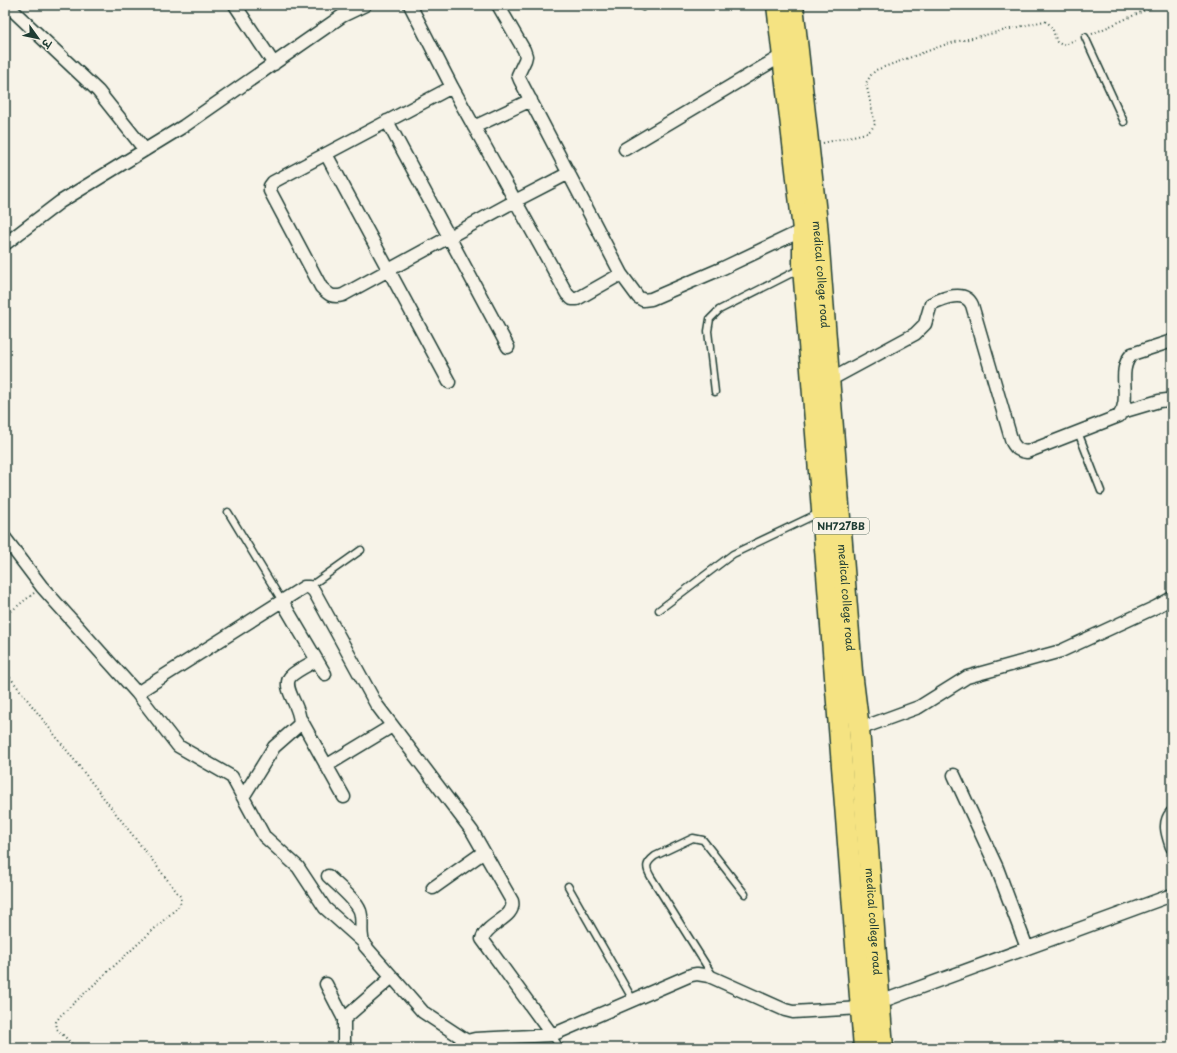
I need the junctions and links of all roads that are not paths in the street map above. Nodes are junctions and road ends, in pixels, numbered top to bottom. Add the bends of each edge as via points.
1 (7, 5) edge
2 (235, 5) edge
3 (365, 5) edge
4 (410, 5) edge
5 (498, 5) edge
6 (777, 5) edge
7 (793, 5) edge
8 (1085, 36) road end
9 (783, 55) junction
10 (274, 64) junction
11 (452, 87) junction
12 (531, 100) junction
13 (387, 121) junction
14 (1124, 122) dead end
15 (474, 127) junction
16 (625, 149) dead end
17 (145, 150) junction
18 (326, 154) junction
19 (569, 173) junction
20 (806, 196) junction
21 (515, 201) junction
22 (802, 230) junction
23 (450, 236) junction
24 (5, 244) edge
25 (803, 267) junction
26 (389, 270) junction
27 (621, 274) junction
28 (1172, 341) edge
29 (508, 346) dead end
30 (830, 380) junction
31 (449, 382) dead end
32 (715, 392) dead end
33 (1172, 403) edge
34 (1122, 412) junction
35 (1078, 432) junction
36 (1101, 491) dead end
37 (822, 511) junction
38 (228, 512) dead end
39 (5, 538) edge
40 (361, 550) dead end
41 (309, 587) junction
42 (1172, 598) edge
43 (282, 601) junction
44 (659, 610) dead end
45 (317, 660) junction
46 (325, 674) dead end
47 (137, 692) junction
48 (301, 720) junction
49 (392, 726) junction
50 (859, 729) junction
51 (326, 766) junction
52 (954, 775) dead end
53 (243, 797) junction
54 (344, 797) dead end
55 (1172, 813) edge
56 (1172, 847) edge
57 (484, 852) junction
58 (328, 876) dead end
59 (568, 886) dead end
60 (432, 888) dead end
61 (744, 894) dead end
62 (1172, 896) edge
63 (362, 941) junction
64 (1027, 948) junction
65 (392, 977) junction
66 (715, 979) junction
67 (326, 984) dead end
68 (633, 1000) junction
69 (870, 1005) junction
70 (344, 1019) junction
71 (552, 1036) junction
72 (467, 1041) junction
73 (344, 1048) edge
74 (456, 1048) edge
75 (560, 1048) edge
76 (864, 1048) edge
77 (883, 1048) edge

1 - 17 street via 98,91
2 - 10 street
3 - 10 street via 342,16
4 - 11 street
5 - 12 street via 524,50 526,56 518,75
6 - 9 highway, NH727BB
7 - 20 highway, medical college road / NH727BB via 808,147
8 - 14 lane
9 - 16 street
9 - 20 highway, NH727BB
10 - 17 street via 188,124
11 - 13 street
11 - 15 street
12 - 15 street
12 - 19 street
13 - 18 street
13 - 23 street
15 - 21 street
17 - 24 street via 60,202
18 - 26 street
18 - 26 street via 270,186 270,191 321,287 336,297
19 - 21 street
19 - 27 street
20 - 22 highway, NH727BB
20 - 30 highway, medical college road / NH727BB
21 - 23 street
21 - 27 street via 572,299 577,299
22 - 25 highway, NH727BB
22 - 27 street via 651,299 643,300 638,297
23 - 26 street
23 - 29 street
25 - 32 lane via 719,310 710,319 708,331
25 - 37 highway, NH727BB
26 - 31 street
28 - 34 street via 1132,354 1128,359 1124,370
30 - 35 street via 915,334 926,324 931,304 959,295 970,300 972,305 1012,442 1016,448 1027,452
30 - 50 highway, medical college road / NH727BB via 852,672
33 - 34 street via 1167,400 1159,401
34 - 35 street via 1113,419
35 - 36 lane
37 - 44 lane via 733,554
37 - 69 highway, NH727BB
38 - 43 lane
39 - 47 street via 42,587
40 - 41 lane
41 - 43 street via 304,587
41 - 49 street via 314,591 372,699
42 - 50 street via 1061,651 967,677 919,707
43 - 45 street
43 - 47 street
45 - 46 street
45 - 48 street via 293,674 288,681
47 - 53 street via 178,746 232,777
48 - 51 street
48 - 53 street via 299,725 274,747
49 - 51 street
49 - 57 street via 472,831
50 - 69 highway, medical college road / NH727BB
51 - 54 street
52 - 64 street via 997,868
53 - 63 street via 264,836 298,867 325,908
55 - 56 street via 1166,823
57 - 60 street
57 - 71 street via 513,906 511,912 487,930 482,939
58 - 63 street via 360,910
59 - 68 lane
61 - 66 lane via 703,840 693,838 655,856 647,865 651,877
62 - 64 street
63 - 65 street
64 - 69 street
65 - 70 street
65 - 72 street via 423,1012
66 - 68 street via 703,974 690,976
66 - 69 street via 793,1012
67 - 70 street
68 - 71 street
69 - 76 highway, NH727BB
69 - 77 highway, medical college road / NH727BB
70 - 73 street
71 - 72 street
71 - 75 lane
72 - 74 street

